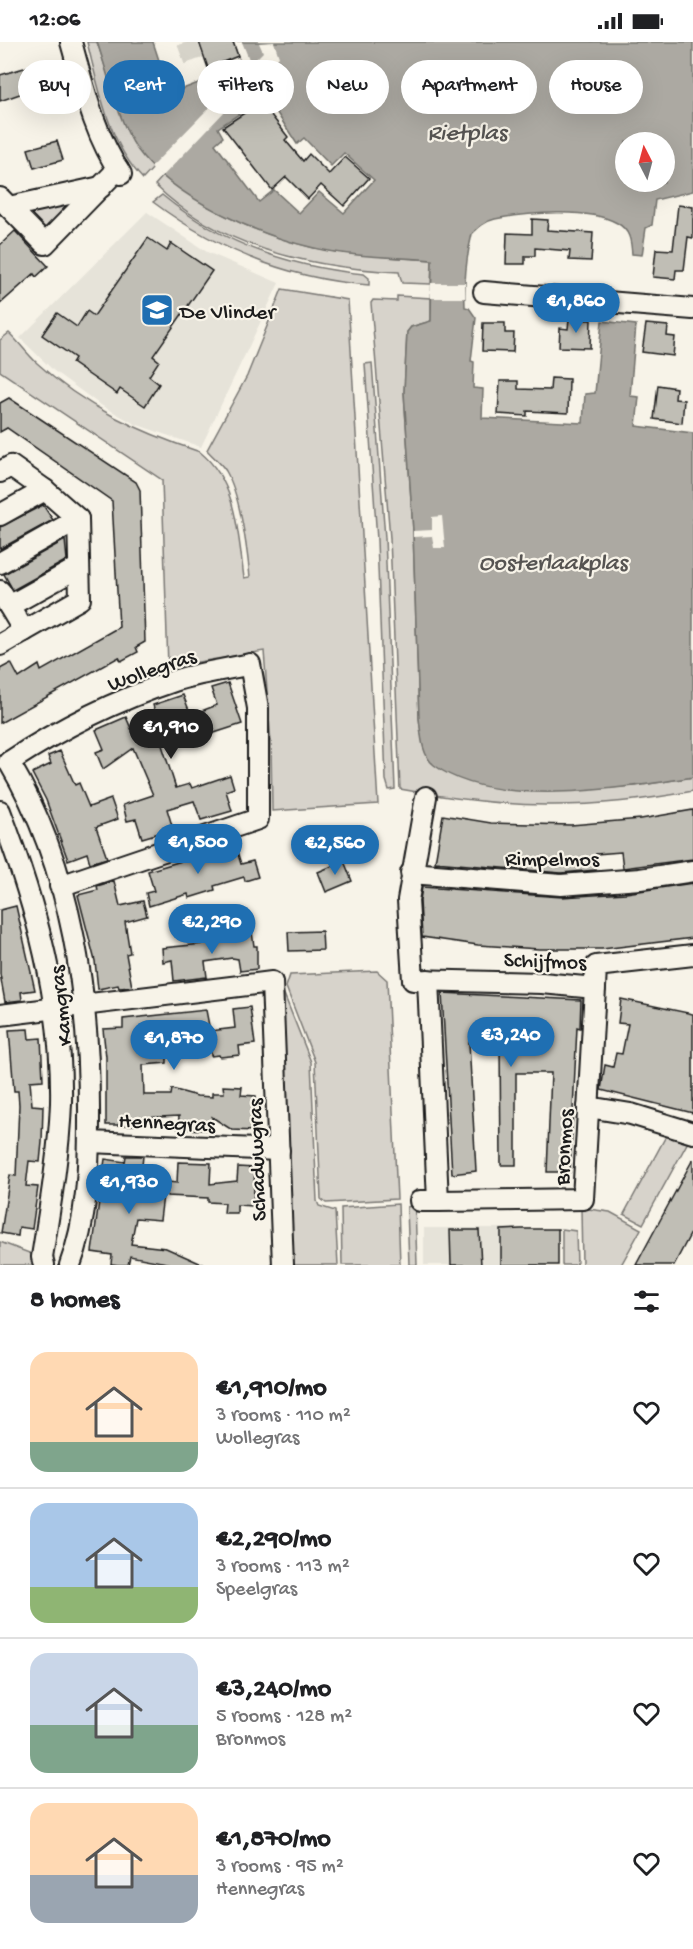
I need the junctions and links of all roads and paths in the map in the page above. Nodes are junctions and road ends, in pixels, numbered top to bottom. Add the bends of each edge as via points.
1 (71, 42) edge
2 (101, 187) junction
3 (4, 203) edge
4 (484, 292) dead end
5 (693, 309) edge
6 (0, 472) edge
7 (45, 490) junction
8 (0, 515) edge
9 (78, 519) junction
10 (0, 562) edge
11 (79, 567) junction
12 (5, 598) edge
13 (24, 631) junction
14 (0, 645) edge
15 (5, 762) edge
16 (426, 797) dead end
17 (0, 811) edge
18 (693, 871) edge
19 (411, 873) junction
20 (60, 886) junction
21 (693, 955) edge
22 (420, 980) junction
23 (595, 988) junction
24 (85, 1006) junction
25 (56, 1009) junction
26 (0, 1015) edge
27 (588, 1107) junction
28 (693, 1133) edge
29 (89, 1142) junction
30 (279, 1150) junction
31 (73, 1264) edge
32 (44, 1265) edge
33 (282, 1265) edge

1 - 2 street via 92,116 106,152 119,171
2 - 3 street
2 - 3 street via 45,244
4 - 5 street
6 - 7 street via 11,466
7 - 8 street
7 - 9 street
9 - 10 street
9 - 11 street
11 - 12 street
11 - 13 street via 80,599
12 - 13 street
13 - 14 street
15 - 20 street, Kamgras via 38,820
15 - 20 street, Wollegras via 123,701 175,681 250,664 258,708 258,819
16 - 19 street
17 - 25 street, Kamgras via 37,920
18 - 19 street, Rimpelmos via 561,885
19 - 22 street via 408,900
20 - 24 street, Kamgras via 75,939
21 - 23 street, Schijfmos via 596,966
22 - 23 street, Schijfmos
22 - 27 street, Bronmos via 429,1201 583,1199
23 - 27 street, Bronmos
24 - 25 street
24 - 29 street, Kamgras
24 - 30 street, Schaduwgras via 272,982
25 - 26 street
25 - 32 street, Kamgras via 61,1103
27 - 28 street via 631,1114
29 - 30 street, Hennegras
29 - 31 street, Kamgras via 87,1185
30 - 33 street, Schaduwgras

